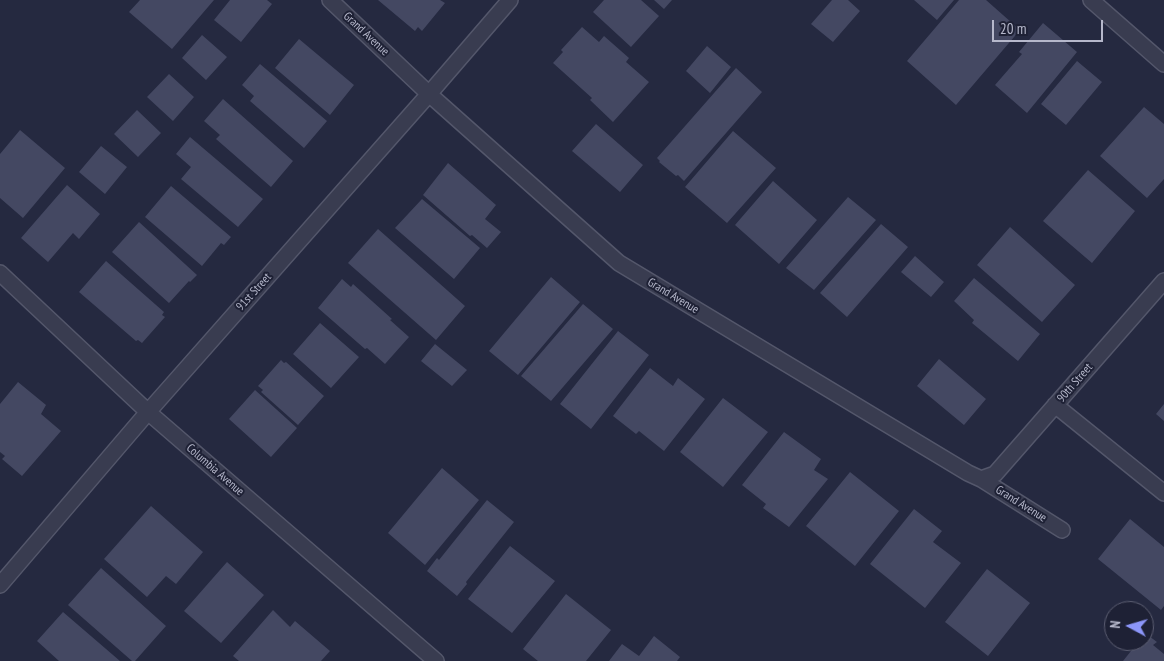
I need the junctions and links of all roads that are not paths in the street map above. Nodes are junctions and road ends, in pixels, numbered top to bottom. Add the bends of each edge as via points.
1 (330, 0) edge
2 (510, 0) edge
3 (1091, 0) edge
4 (1164, 64) edge
5 (429, 94) junction
6 (0, 273) edge
7 (1164, 281) edge
8 (1056, 405) junction
9 (148, 412) junction
10 (981, 479) junction
11 (1164, 493) edge
12 (1062, 530) dead end
13 (0, 585) edge
14 (436, 661) edge

1 - 5 street, Grand Avenue
2 - 5 street, 91st Street
3 - 4 street
5 - 9 street, 91st Street
5 - 10 street, Grand Avenue via 619,263
6 - 9 street, Columbia Avenue
7 - 8 street, 90th Street
8 - 10 street, 90th Street via 995,474
8 - 11 street
9 - 13 street, 91st Street
9 - 14 street, Columbia Avenue
10 - 12 street, Grand Avenue

